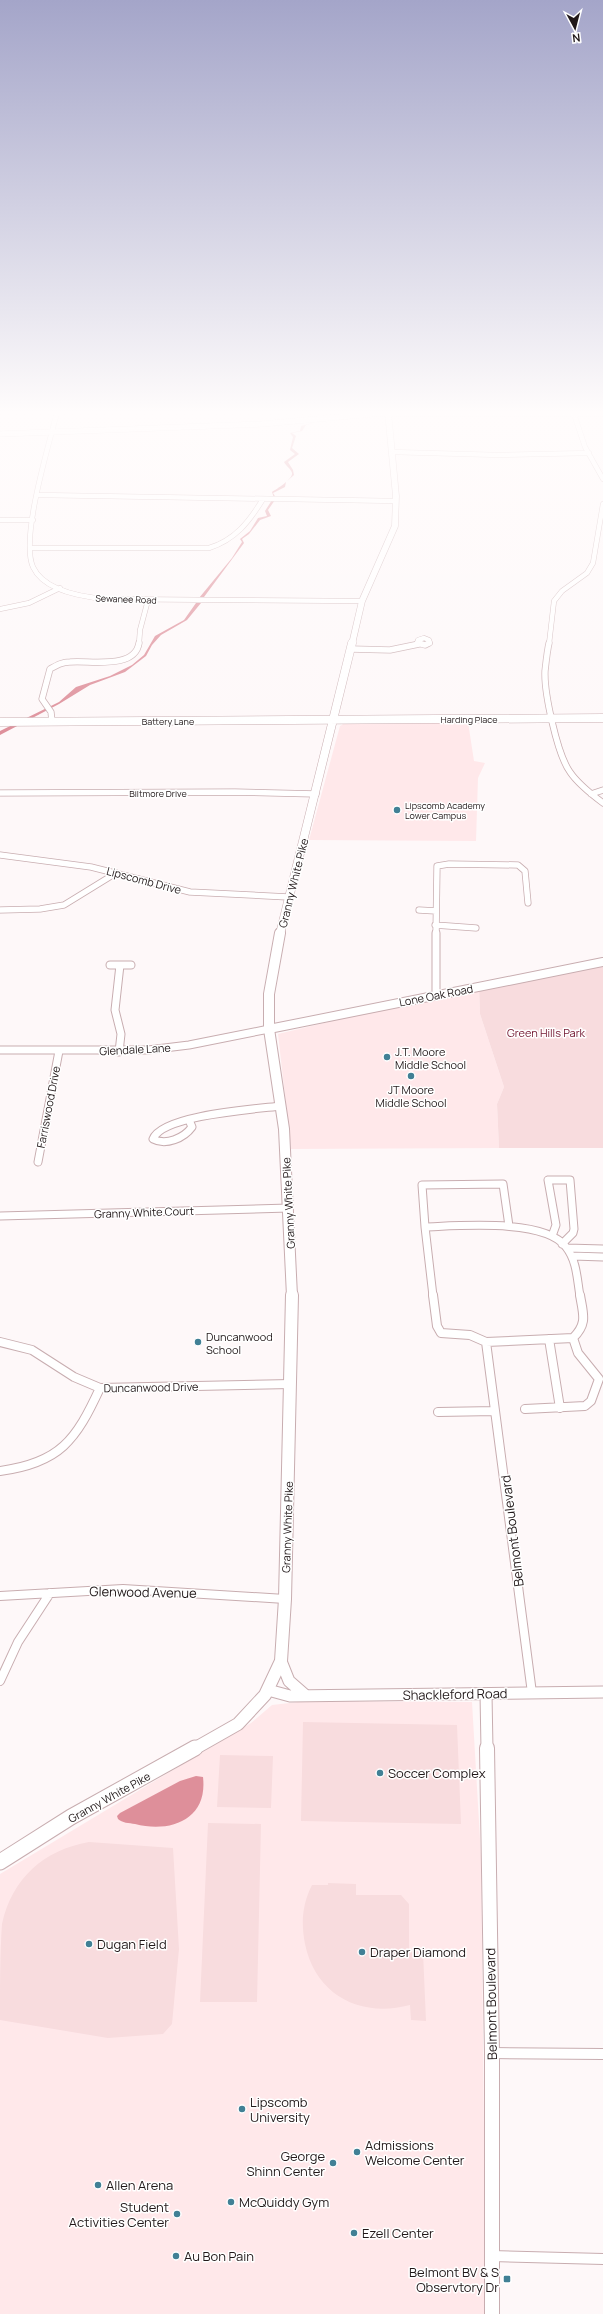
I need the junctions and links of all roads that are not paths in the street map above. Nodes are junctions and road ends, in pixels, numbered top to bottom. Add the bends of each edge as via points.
1 (0, 520) edge
2 (33, 520) joint
3 (248, 520) edge
4 (395, 520) edge
5 (602, 520) edge
6 (31, 548) junction
7 (60, 588) junction
8 (148, 600) junction
9 (362, 601) junction
10 (0, 609) edge
11 (419, 644) dead end
12 (351, 649) junction
13 (338, 708) junction
14 (552, 718) junction
15 (603, 718) edge
16 (335, 719) junction
17 (367, 719) junction
18 (0, 722) edge
19 (52, 722) junction
20 (603, 790) edge
21 (0, 793) edge
22 (316, 794) junction
23 (591, 794) junction
24 (603, 804) edge
25 (0, 855) edge
26 (116, 873) junction
27 (288, 897) junction
28 (528, 903) dead end
29 (0, 910) edge
30 (419, 910) dead end
31 (436, 911) junction
32 (435, 925) junction
33 (476, 928) dead end
34 (603, 962) edge
35 (110, 965) dead end
36 (120, 965) junction
37 (131, 965) dead end
38 (436, 995) junction
39 (269, 1029) junction
40 (0, 1050) edge
41 (59, 1051) junction
42 (119, 1052) junction
43 (281, 1106) junction
44 (189, 1120) junction
45 (38, 1162) dead end
46 (289, 1208) junction
47 (0, 1216) edge
48 (509, 1226) junction
49 (425, 1227) junction
50 (552, 1236) junction
51 (564, 1246) junction
52 (603, 1249) edge
53 (573, 1256) junction
54 (603, 1257) edge
55 (573, 1338) junction
56 (548, 1339) junction
57 (0, 1342) edge
58 (486, 1342) junction
59 (291, 1384) junction
60 (100, 1388) junction
61 (560, 1408) junction
62 (525, 1409) dead end
63 (495, 1411) junction
64 (438, 1412) dead end
65 (0, 1470) edge
66 (50, 1593) junction
67 (0, 1596) edge
68 (285, 1599) junction
69 (280, 1661) junction
70 (0, 1681) edge
71 (268, 1690) junction
72 (603, 1692) edge
73 (532, 1693) junction
74 (486, 1694) junction
75 (306, 1696) junction
76 (0, 1862) edge
77 (492, 2053) junction
78 (603, 2054) edge
79 (491, 2256) junction
80 (603, 2259) edge
81 (492, 2314) edge

1 - 2 street
2 - 6 street, Sewanee Road
3 - 6 street via 238,534 226,543 213,547 186,550
4 - 9 main road, Granny White Pike via 394,530
5 - 14 street via 591,569 560,591 554,604 545,672
6 - 7 street, Sewanee Road via 31,562 36,571 45,580
7 - 8 street, Sewanee Road via 96,598
7 - 10 street via 29,603
8 - 9 street, Sewanee Road
8 - 19 street via 138,648 128,657 109,661 64,663 52,667 42,699 51,712
9 - 12 main road, Granny White Pike
11 - 12 street via 384,651
12 - 13 main road, Granny White Pike
13 - 16 main road, Granny White Pike
13 - 17 main road via 346,714
14 - 15 main road, Harding Place
14 - 17 main road, Harding Place
14 - 23 street via 564,760 575,778
16 - 17 main road, Harding Place
16 - 19 main road, Battery Lane
16 - 22 main road, Granny White Pike
18 - 19 main road, Battery Lane
20 - 23 street
21 - 22 street, Biltmore Drive
22 - 27 main road, Granny White Pike
23 - 24 street
25 - 26 street, Lipscomb Drive via 67,862
26 - 27 street, Lipscomb Drive via 190,892
26 - 29 street via 64,905 40,909
27 - 39 main road, Granny White Pike via 270,983
28 - 31 street via 525,871 521,866 441,864 436,868
30 - 31 street
31 - 32 street
32 - 33 street
32 - 38 street
34 - 38 street, Lone Oak Road
35 - 36 street
36 - 37 street
36 - 42 street via 115,1010 121,1036
38 - 39 street, Lone Oak Road
39 - 42 street, Glendale Lane via 174,1048
39 - 43 main road, Granny White Pike
40 - 41 street, Glendale Lane
41 - 42 street, Glendale Lane
41 - 45 street, Farriswood Drive
43 - 44 street
43 - 46 main road, Granny White Pike
44 - 44 street via 158,1131 153,1139 168,1142 188,1133 192,1128
46 - 47 street, Granny White Court
46 - 59 main road, Granny White Pike via 292,1286
48 - 49 street
48 - 49 street via 503,1184 422,1185
48 - 50 street
49 - 58 street via 439,1330 444,1334 470,1335
50 - 51 street
50 - 51 street via 556,1225 548,1180 570,1180 574,1229
51 - 52 street
51 - 53 street
53 - 54 street
53 - 55 street via 584,1323
55 - 56 street
55 - 61 street via 578,1352 600,1381 589,1404 582,1407
56 - 58 street
56 - 61 street
57 - 60 street, Duncanwood Drive via 35,1351 74,1378
58 - 63 street, Belmont Boulevard
59 - 60 street, Duncanwood Drive
59 - 68 main road, Granny White Pike
60 - 65 street via 80,1429 65,1447 32,1465
61 - 62 street
63 - 64 street
63 - 73 street, Belmont Boulevard
66 - 67 street, Glenwood Avenue
66 - 68 street, Glenwood Avenue via 123,1589
66 - 70 street via 18,1642
68 - 69 main road, Granny White Pike
69 - 71 main road, Granny White Pike
69 - 75 street via 288,1683
71 - 75 street, Shackleford Road via 290,1696
71 - 76 main road, Granny White Pike via 248,1715 227,1731 71,1817
72 - 73 street, Shackleford Road
73 - 74 street, Shackleford Road
74 - 75 street, Shackleford Road
74 - 77 street, Belmont Boulevard
77 - 78 street
77 - 79 street, Belmont Boulevard
79 - 80 street
79 - 81 street, Belmont Boulevard

